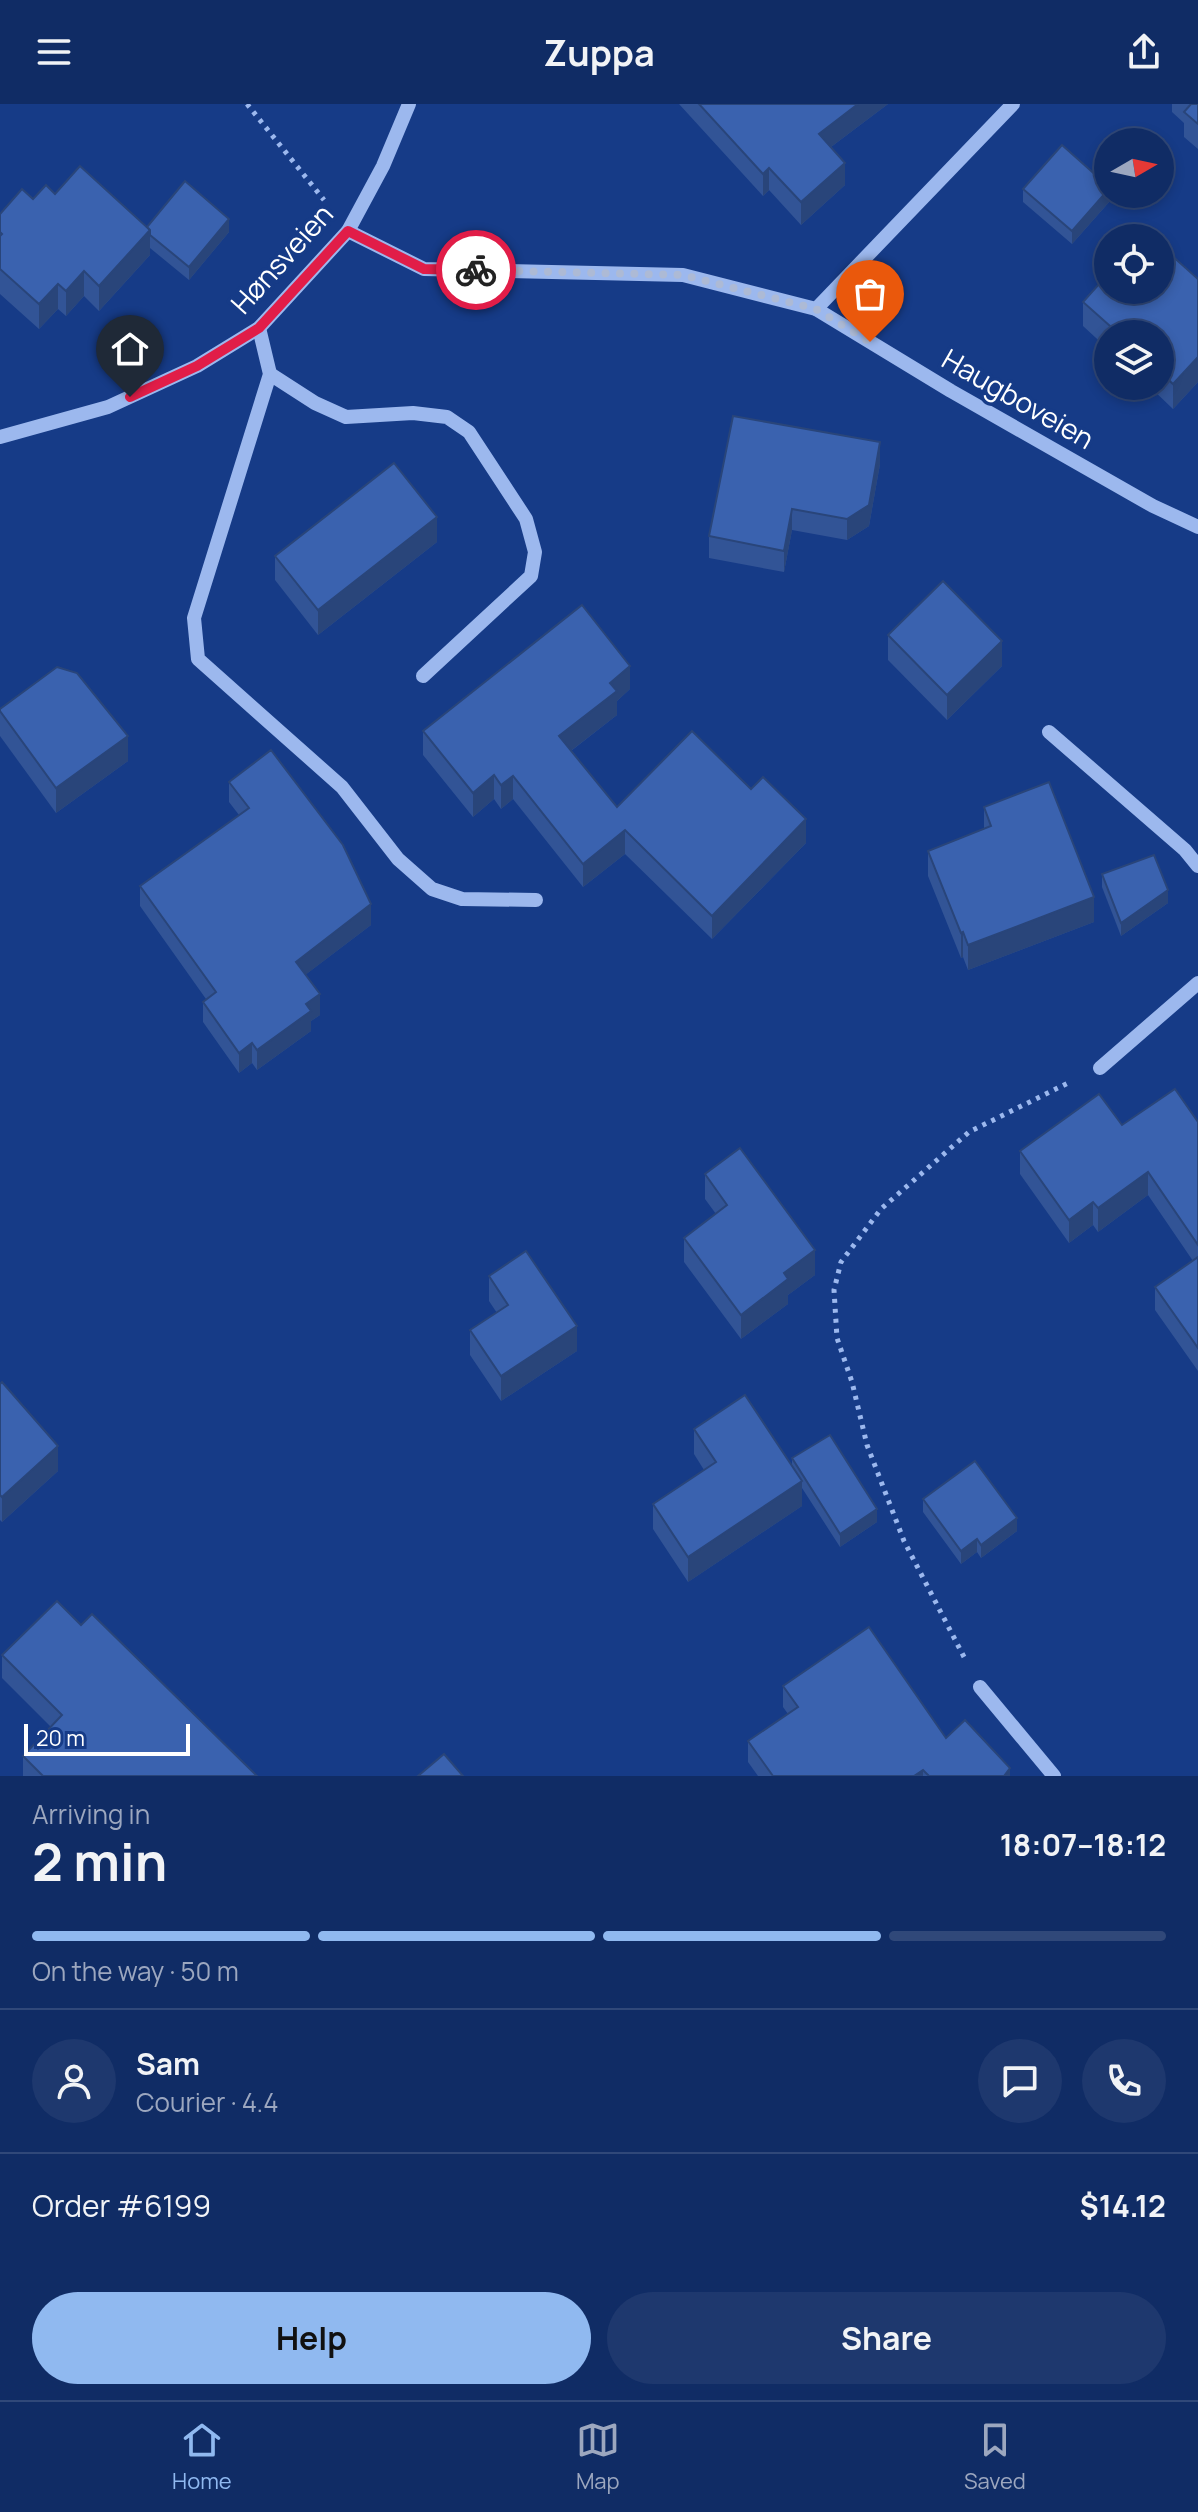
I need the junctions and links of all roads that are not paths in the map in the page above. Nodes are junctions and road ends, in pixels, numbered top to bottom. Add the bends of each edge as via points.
1 (409, 104) edge
2 (1013, 104) edge
3 (348, 231) junction
4 (816, 309) junction
5 (259, 328) junction
6 (270, 374) junction
7 (0, 437) edge
8 (1198, 527) edge
9 (423, 676) dead end
10 (1049, 732) dead end
11 (1198, 866) edge
12 (536, 900) dead end
13 (1198, 983) edge
14 (1100, 1068) road end
15 (980, 1687) road end
16 (1054, 1776) edge

1 - 3 street, Hønsveien
2 - 4 street
3 - 4 street, Haugboveien via 424,269 683,275
3 - 5 street, Hønsveien
4 - 8 street, Haugboveien via 1126,491
5 - 6 street
5 - 7 street, Hønsveien via 197,366 108,407
6 - 9 street via 346,417 447,417 469,432 526,519 535,552 531,576
6 - 12 street via 194,618 198,659 342,787 398,859 432,889 462,899
10 - 11 street
13 - 14 street
15 - 16 street

